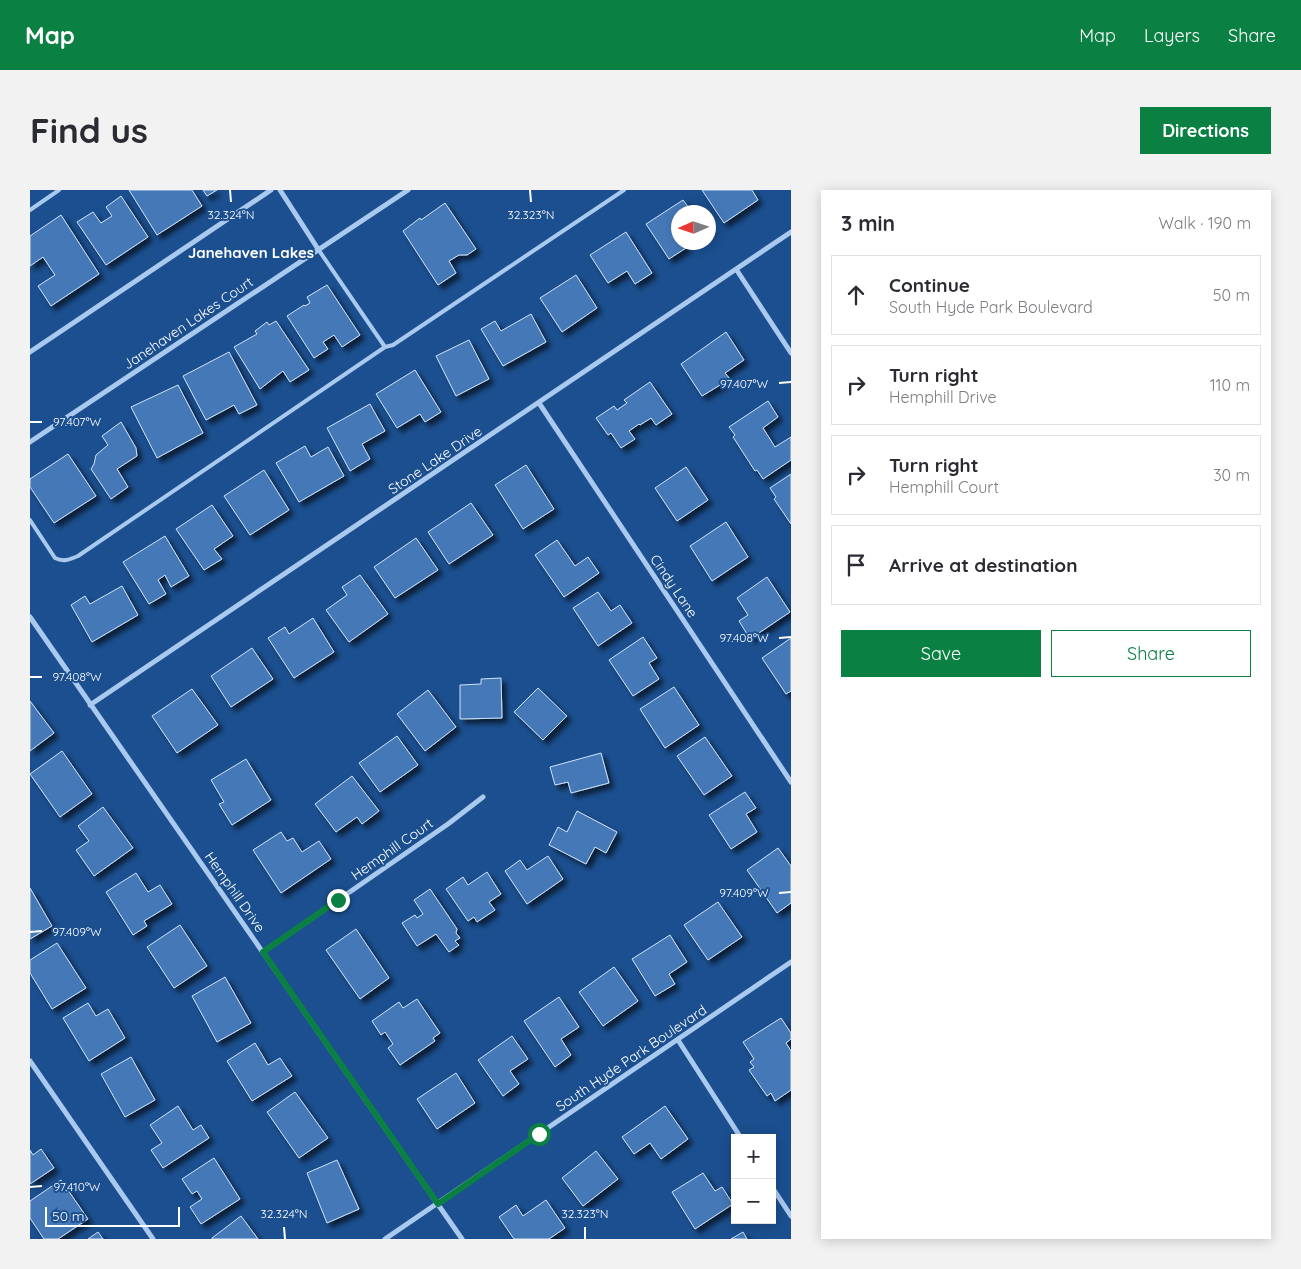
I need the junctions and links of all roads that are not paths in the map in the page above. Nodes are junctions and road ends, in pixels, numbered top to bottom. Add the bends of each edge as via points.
1 (58, 190) edge
2 (271, 190) edge
3 (280, 190) edge
4 (408, 190) edge
5 (624, 190) edge
6 (30, 210) edge
7 (791, 232) edge
8 (318, 249) junction
9 (736, 269) junction
10 (385, 348) junction
11 (30, 352) edge
12 (791, 353) edge
13 (539, 403) junction
14 (30, 442) edge
15 (30, 520) edge
16 (30, 617) edge
17 (90, 705) junction
18 (791, 782) edge
19 (483, 797) dead end
20 (263, 952) junction
21 (791, 962) edge
22 (678, 1040) junction
23 (30, 1061) edge
24 (738, 1134) edge
25 (776, 1193) edge
26 (438, 1204) junction
27 (791, 1216) edge
28 (153, 1239) edge
29 (385, 1239) edge
30 (462, 1239) edge

1 - 6 lane
2 - 11 street
3 - 8 street
4 - 8 street, Janehaven Lakes Court
5 - 10 lane
7 - 9 street, Stone Lake Drive
8 - 10 lane
8 - 14 street, Janehaven Lakes Court
9 - 12 street
9 - 13 street, Stone Lake Drive
10 - 15 lane via 78,556 60,561 55,558
13 - 17 street, Stone Lake Drive
13 - 18 street, Cindy Lane
16 - 17 street, Hemphill Drive
17 - 20 street, Hemphill Drive
19 - 20 street, Hemphill Court
20 - 26 street, Hemphill Drive
21 - 22 street, South Hyde Park Boulevard
22 - 24 street
22 - 26 street, South Hyde Park Boulevard
23 - 28 street
25 - 27 street
26 - 29 street, South Hyde Park Boulevard
26 - 30 street, Hemphill Drive

